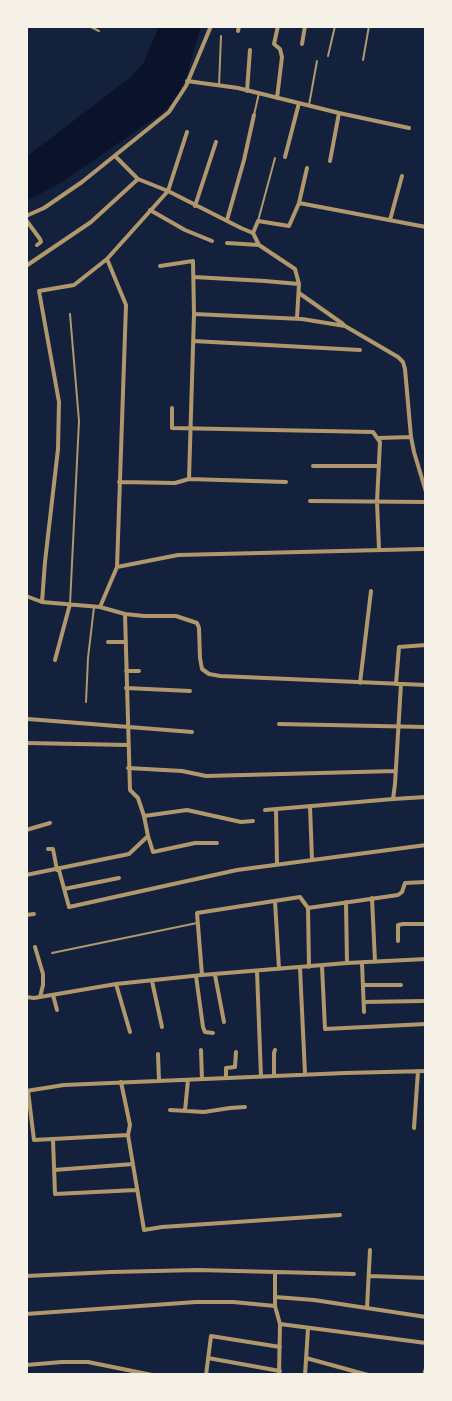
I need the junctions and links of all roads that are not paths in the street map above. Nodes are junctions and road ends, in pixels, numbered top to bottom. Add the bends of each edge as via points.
1 (89, 26) edge
2 (211, 26) edge
3 (278, 26) edge
4 (305, 26) edge
5 (335, 26) edge
6 (369, 26) edge
7 (99, 31) dead end
8 (221, 36) dead end
9 (302, 44) dead end
10 (250, 50) dead end
11 (328, 56) dead end
12 (363, 60) dead end
13 (316, 61) dead end
14 (187, 81) junction
15 (219, 86) junction
16 (247, 91) junction
17 (258, 93) junction
18 (277, 98) junction
19 (299, 103) junction
20 (308, 106) junction
21 (339, 113) junction
22 (254, 115) joint
23 (409, 128) dead end
24 (188, 132) dead end
25 (216, 142) dead end
26 (115, 156) junction
27 (285, 157) dead end
28 (275, 158) dead end
29 (330, 161) dead end
30 (307, 168) dead end
31 (402, 176) dead end
32 (138, 178) junction
33 (168, 191) junction
34 (299, 203) junction
35 (195, 206) junction
36 (150, 210) junction
37 (26, 218) edge
38 (227, 220) junction
39 (390, 220) junction
40 (258, 221) junction
41 (426, 227) edge
42 (253, 232) junction
43 (212, 241) dead end
44 (226, 244) dead end
45 (38, 245) dead end
46 (259, 245) junction
47 (107, 259) junction
48 (26, 266) edge
49 (160, 266) dead end
50 (194, 278) junction
51 (299, 284) junction
52 (299, 293) junction
53 (70, 314) dead end
54 (194, 314) junction
55 (297, 318) junction
56 (345, 326) junction
57 (193, 341) junction
58 (360, 350) dead end
59 (172, 408) dead end
60 (192, 429) junction
61 (411, 436) junction
62 (378, 438) junction
63 (313, 466) dead end
64 (378, 466) junction
65 (189, 479) junction
66 (119, 482) junction
67 (286, 482) dead end
68 (426, 492) edge
69 (310, 502) dead end
70 (377, 502) junction
71 (426, 502) edge
72 (379, 549) junction
73 (423, 549) dead end
74 (117, 567) junction
75 (371, 592) dead end
76 (26, 596) edge
77 (42, 602) junction
78 (70, 604) junction
79 (94, 607) junction
80 (100, 607) junction
81 (125, 614) junction
82 (108, 642) dead end
83 (126, 642) junction
84 (426, 645) edge
85 (56, 660) dead end
86 (126, 671) junction
87 (139, 671) dead end
88 (360, 683) junction
89 (396, 684) junction
90 (401, 684) junction
91 (426, 685) edge
92 (126, 688) junction
93 (190, 691) dead end
94 (86, 702) dead end
95 (28, 719) dead end
96 (279, 724) dead end
97 (399, 726) junction
98 (426, 727) edge
99 (128, 728) junction
100 (192, 732) dead end
101 (26, 743) edge
102 (128, 745) junction
103 (128, 768) junction
104 (396, 771) junction
105 (426, 797) edge
106 (392, 799) junction
107 (310, 806) junction
108 (276, 808) junction
109 (265, 810) dead end
110 (144, 816) junction
111 (253, 821) dead end
112 (50, 823) dead end
113 (26, 830) edge
114 (148, 836) junction
115 (218, 843) dead end
116 (426, 845) edge
117 (48, 849) dead end
118 (312, 860) junction
119 (277, 864) junction
120 (58, 870) junction
121 (26, 875) edge
122 (119, 878) dead end
123 (426, 882) edge
124 (64, 889) junction
125 (372, 898) junction
126 (275, 901) junction
127 (346, 902) junction
128 (308, 908) junction
129 (34, 914) dead end
130 (26, 915) edge
131 (198, 923) junction
132 (426, 924) edge
133 (398, 940) dead end
134 (35, 947) dead end
135 (52, 952) dead end
136 (426, 960) edge
137 (375, 962) junction
138 (347, 963) junction
139 (362, 963) junction
140 (322, 966) junction
141 (309, 967) junction
142 (300, 968) junction
143 (279, 969) junction
144 (257, 971) junction
145 (215, 974) junction
146 (202, 975) junction
147 (196, 976) junction
148 (152, 980) junction
149 (116, 984) junction
150 (363, 985) junction
151 (400, 985) dead end
152 (53, 995) junction
153 (26, 997) edge
154 (40, 997) junction
155 (423, 1001) dead end
156 (364, 1002) junction
157 (57, 1010) dead end
158 (364, 1012) dead end
159 (224, 1022) dead end
160 (426, 1024) edge
161 (162, 1027) dead end
162 (130, 1032) dead end
163 (213, 1033) dead end
164 (201, 1050) dead end
165 (275, 1050) dead end
166 (236, 1052) dead end
167 (158, 1054) dead end
168 (418, 1071) junction
169 (426, 1071) edge
170 (305, 1074) junction
171 (274, 1076) junction
172 (261, 1077) junction
173 (226, 1078) junction
174 (202, 1079) junction
175 (188, 1080) junction
176 (159, 1081) junction
177 (121, 1082) junction
178 (27, 1091) edge
179 (246, 1107) dead end
180 (170, 1110) dead end
181 (185, 1110) junction
182 (414, 1128) dead end
183 (128, 1135) junction
184 (53, 1140) junction
185 (132, 1164) junction
186 (54, 1170) junction
187 (136, 1190) junction
188 (340, 1215) dead end
189 (370, 1250) dead end
190 (275, 1272) junction
191 (354, 1274) dead end
192 (26, 1276) edge
193 (370, 1276) junction
194 (426, 1278) edge
195 (275, 1297) junction
196 (275, 1306) junction
197 (367, 1308) junction
198 (26, 1314) edge
199 (426, 1317) edge
200 (280, 1324) junction
201 (308, 1329) junction
202 (426, 1343) edge
203 (280, 1347) junction
204 (208, 1358) junction
205 (306, 1358) junction
206 (26, 1365) edge
207 (426, 1368) edge
208 (280, 1373) edge
209 (152, 1375) edge
210 (206, 1375) edge
211 (305, 1375) edge
212 (368, 1375) edge
213 (424, 1375) edge

1 - 7 lane
2 - 14 street
3 - 18 street via 274,44 282,57
4 - 9 street
5 - 11 lane
6 - 12 lane
8 - 15 lane
10 - 16 street
13 - 20 lane
14 - 15 street
14 - 26 street via 169,112
15 - 16 street
16 - 17 street
17 - 18 street
17 - 22 lane
18 - 19 street
19 - 20 street
19 - 27 street
20 - 21 street
21 - 23 street
21 - 29 street
22 - 38 street
24 - 33 street
25 - 35 street
26 - 32 street
26 - 37 street
28 - 40 lane
30 - 34 street
31 - 39 street
32 - 33 street
32 - 48 street via 91,222
33 - 35 street
33 - 36 street
34 - 39 street
34 - 40 street via 289,226
35 - 38 street
36 - 43 street
36 - 47 street
37 - 45 street via 40,239
38 - 42 street
39 - 41 street
40 - 42 street
42 - 46 street
44 - 46 street
46 - 51 street via 295,269
47 - 66 street via 126,305
47 - 77 street via 74,285 39,291 59,402 58,449
49 - 50 street via 193,261
50 - 51 street
50 - 54 street
51 - 52 street
52 - 55 street
52 - 56 street
53 - 78 lane via 79,421
54 - 55 street
54 - 57 street
55 - 56 street
56 - 61 street via 403,362
57 - 58 street
57 - 60 street
59 - 60 street via 172,428
60 - 62 street via 373,432
60 - 65 street
61 - 62 street
61 - 68 street
62 - 64 street
63 - 64 street
64 - 70 street
65 - 66 street via 175,483
65 - 67 street
66 - 74 street
69 - 70 street
70 - 71 street
70 - 72 street
72 - 73 street
72 - 74 street via 178,555
74 - 80 street
75 - 88 street
76 - 77 street
77 - 78 street
78 - 79 street
78 - 85 street
79 - 80 street
79 - 94 lane
80 - 81 street
81 - 83 street
81 - 88 street via 176,616 196,623 202,669 209,674
82 - 83 street
83 - 86 street
84 - 89 street via 399,647
86 - 87 street
86 - 92 street
88 - 89 street
89 - 90 street
90 - 91 street
90 - 97 street
92 - 93 street
92 - 99 street
95 - 99 street
96 - 97 street
97 - 98 street
97 - 104 street
99 - 100 street
99 - 102 street
101 - 102 street
102 - 103 street
103 - 104 street via 182,771 206,776
103 - 110 street via 130,790 138,798
104 - 106 street
105 - 106 street
106 - 107 street
107 - 108 street
107 - 118 street
108 - 109 street
108 - 119 street
110 - 111 street via 187,810 241,822
110 - 114 street
112 - 113 street
114 - 115 street via 153,852 195,843
114 - 120 street via 130,854
116 - 118 street
117 - 120 street via 53,849
118 - 119 street
119 - 124 street via 69,907
120 - 121 street
120 - 124 street
122 - 124 street
123 - 125 street via 404,883 398,895
125 - 127 street
125 - 137 street
126 - 128 street via 300,897
126 - 131 street via 197,913
126 - 143 street
127 - 128 street
127 - 138 street
128 - 141 street
129 - 130 street
131 - 135 lane
131 - 146 street
132 - 133 street via 398,925
134 - 154 street via 43,974
136 - 137 street
137 - 139 street
138 - 139 street
138 - 140 street
139 - 150 street
140 - 141 street
140 - 160 street via 325,1029
141 - 142 street
142 - 143 street
142 - 170 street
143 - 144 street
144 - 145 street
144 - 172 street
145 - 146 street
145 - 159 street
146 - 147 street
147 - 148 street
147 - 163 street via 203,1027 205,1032
148 - 149 street
148 - 161 street
149 - 152 street
149 - 162 street
150 - 151 street
150 - 156 street
152 - 154 street
152 - 157 street
153 - 154 street
155 - 156 street
156 - 158 street
164 - 174 street
165 - 171 street
166 - 173 street via 235,1067 226,1068
167 - 176 street
168 - 169 street
168 - 170 street
168 - 182 street
170 - 171 street
171 - 172 street
172 - 173 street
173 - 174 street
174 - 175 street
175 - 176 street
175 - 181 street
176 - 177 street
177 - 178 street
177 - 183 street via 130,1125
178 - 184 street via 34,1140
179 - 181 street via 204,1112
180 - 181 street
183 - 184 street
183 - 185 street
184 - 186 street
185 - 186 street
185 - 187 street
186 - 187 street via 56,1194
187 - 188 street via 144,1230
189 - 193 street
190 - 191 street
190 - 192 street via 198,1270
190 - 195 street
193 - 194 street
193 - 197 street
195 - 196 street
195 - 197 street
196 - 198 street via 196,1302
196 - 200 street
197 - 199 street
200 - 201 street
200 - 203 street
201 - 202 street
201 - 205 street
203 - 204 street via 211,1336
203 - 208 street
204 - 208 street
204 - 210 street
205 - 211 street
205 - 212 street
206 - 209 street via 88,1362
207 - 213 street

